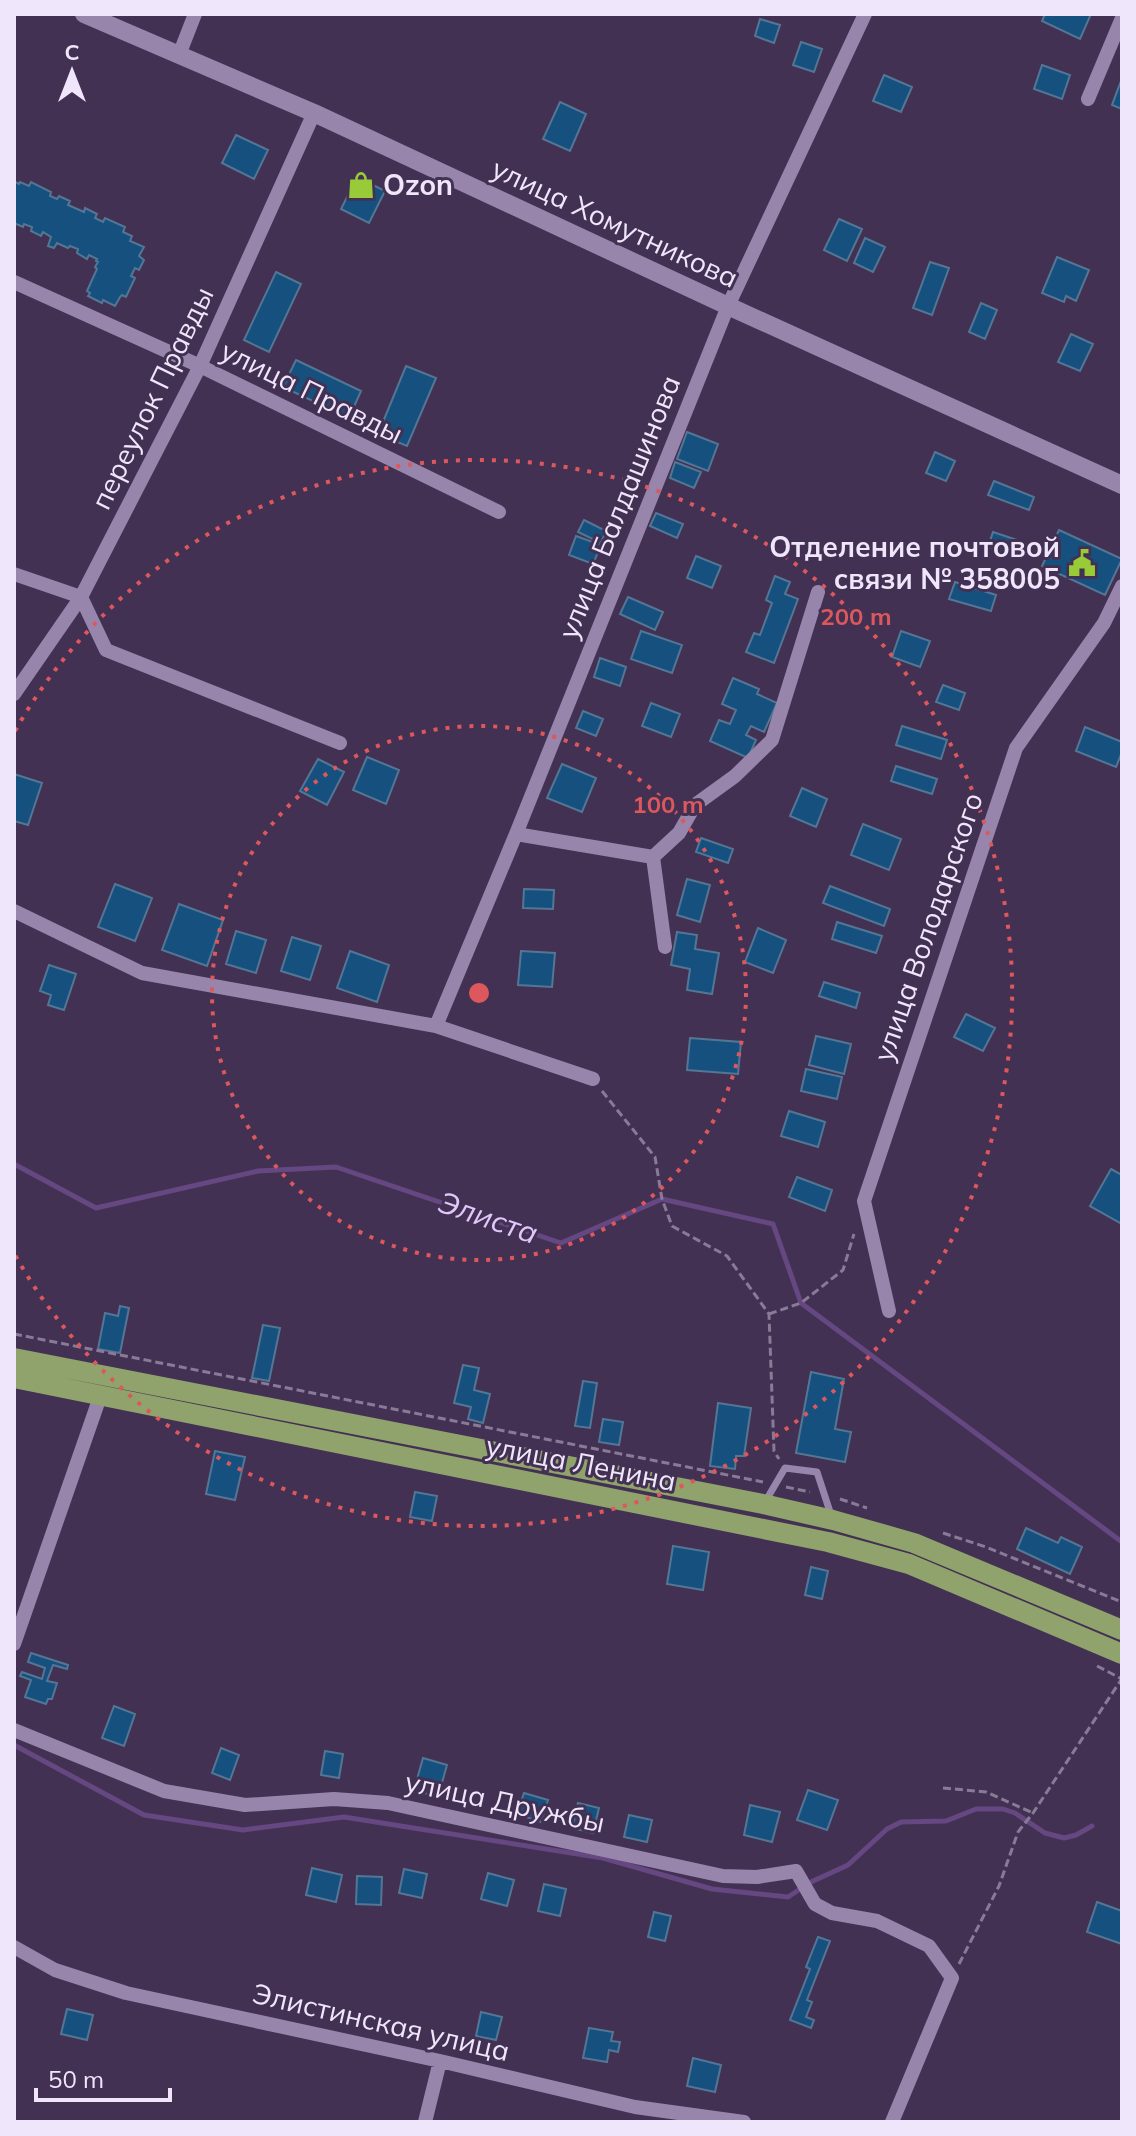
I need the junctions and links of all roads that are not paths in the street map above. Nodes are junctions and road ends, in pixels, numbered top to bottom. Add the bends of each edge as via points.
1 (84, 14) edge
2 (195, 14) edge
3 (865, 14) edge
4 (1122, 18) edge
5 (179, 55) junction
6 (1088, 99) dead end
7 (314, 113) junction
8 (14, 282) edge
9 (728, 306) junction
10 (200, 366) junction
11 (1122, 485) edge
12 (499, 512) dead end
13 (14, 574) edge
14 (1122, 586) edge
15 (818, 592) dead end
16 (81, 597) junction
17 (14, 694) edge
18 (340, 743) dead end
19 (516, 834) junction
20 (653, 857) junction
21 (14, 911) edge
22 (665, 947) dead end
23 (436, 1026) junction
24 (593, 1079) road end
25 (889, 1311) dead end
26 (14, 1358) edge
27 (14, 1378) edge
28 (101, 1394) junction
29 (763, 1504) junction
30 (833, 1520) junction
31 (1122, 1630) edge
32 (14, 1644) edge
33 (1122, 1654) edge
34 (14, 1730) edge
35 (14, 1947) edge
36 (440, 2061) junction
37 (425, 2122) edge
38 (744, 2122) edge
39 (892, 2122) edge

1 - 5 street, улица Хомутникова
2 - 5 street
3 - 9 street, улица Балдашинова
4 - 6 street
5 - 7 street, улица Хомутникова
7 - 9 street, улица Хомутникова
7 - 10 street, переулок Правды
8 - 10 street, улица Правды
9 - 11 street, улица Хомутникова
9 - 19 street, улица Балдашинова
10 - 12 street, улица Правды
10 - 16 street, переулок Правды
13 - 16 street
14 - 25 street, улица Володарского via 1104,623 1016,748 864,1201
15 - 20 street via 772,740 695,805 679,833
16 - 17 street, переулок Правды
16 - 18 street via 106,650
19 - 20 street
19 - 23 street, улица Балдашинова
20 - 22 street
21 - 23 street via 142,973
23 - 24 street
26 - 29 main road, улица Ленина
27 - 28 main road, улица Ленина
28 - 32 street
28 - 33 main road, улица Ленина via 828,1542 909,1564
29 - 30 main road, улица Ленина
29 - 30 lane via 785,1468 817,1472
30 - 31 main road, улица Ленина via 914,1543
34 - 39 street, улица Дружбы via 164,1791 245,1805 334,1799 388,1803 723,1876 796,1871 815,1904 832,1913 877,1921 929,1946 952,1978
35 - 36 street, Элистинская улица via 55,1970 126,1993
36 - 37 street
36 - 38 street, Элистинская улица via 635,2107

